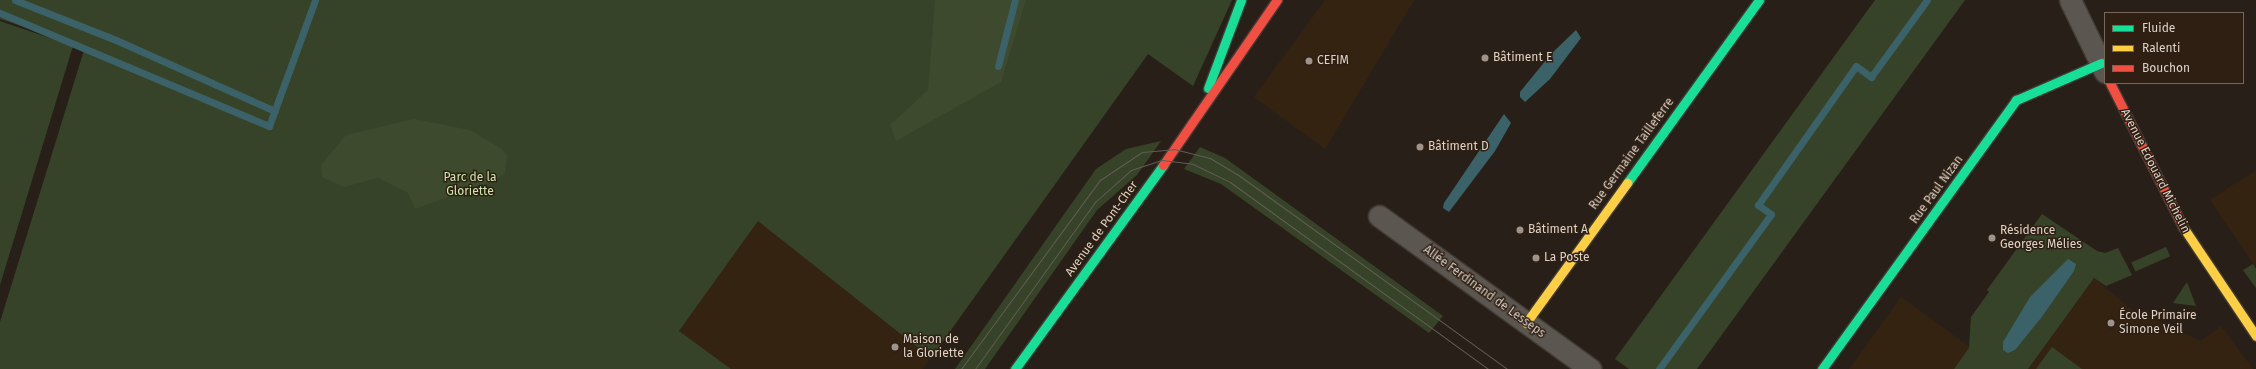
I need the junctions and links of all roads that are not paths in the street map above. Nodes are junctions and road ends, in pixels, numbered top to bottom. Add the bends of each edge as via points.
1 (1241, 0) edge
2 (1277, 0) edge
3 (1759, 0) edge
4 (2070, 0) edge
5 (2103, 67) edge
6 (2110, 84) edge
7 (1207, 103) junction
8 (1379, 216) dead end
9 (1526, 323) junction
10 (2256, 336) edge
11 (1015, 369) edge
12 (1590, 369) edge
13 (1822, 369) edge

1 - 7 street, Avenue de Pont-Cher via 1209,84
2 - 7 street, Avenue de Pont-Cher
3 - 9 street, Rue Germaine Tailleferre
4 - 5 street
5 - 13 street, Rue Paul Nizan via 2016,100
6 - 10 street, Avenue Edouard Michelin via 2162,190 2192,242
7 - 11 street, Avenue de Pont-Cher
8 - 9 street, Allée Ferdinand de Lesseps
9 - 12 street, Allée Ferdinand de Lesseps

